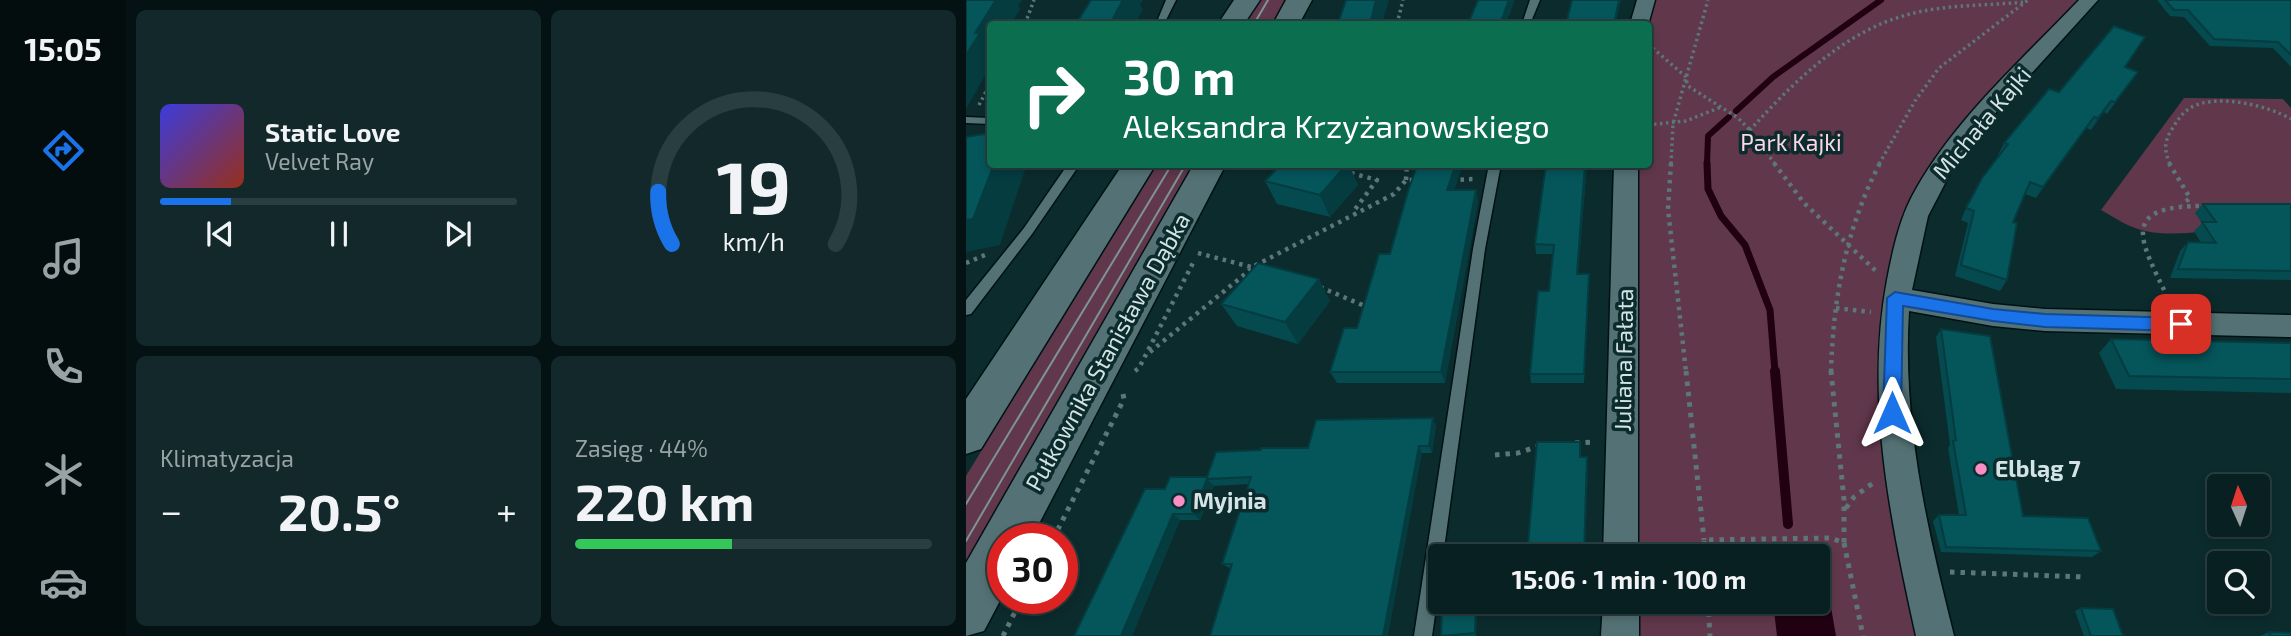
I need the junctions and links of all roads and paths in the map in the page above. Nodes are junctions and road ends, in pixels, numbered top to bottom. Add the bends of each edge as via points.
1 (1034, 0) edge
2 (1171, 0) edge
3 (1247, 0) edge
4 (1299, 0) edge
5 (1403, 0) edge
6 (1535, 0) edge
7 (1646, 0) edge
8 (1708, 0) edge
9 (2089, 0) edge
10 (2027, 1) edge
11 (1026, 21) edge
12 (1161, 21) edge
13 (1233, 21) edge
14 (1288, 21) edge
15 (1398, 21) edge
16 (1527, 21) edge
17 (1641, 21) edge
18 (1652, 47) edge
19 (1685, 76) junction
20 (987, 89) edge
21 (1721, 107) junction
22 (970, 116) edge
23 (2291, 119) edge
24 (987, 120) edge
25 (1673, 124) junction
26 (1652, 125) edge
27 (1750, 130) junction
28 (1071, 168) edge
29 (1137, 168) edge
30 (1208, 168) edge
31 (1407, 168) edge
32 (1493, 168) edge
33 (1626, 168) edge
34 (1340, 171) edge
35 (1406, 180) junction
36 (1419, 180) edge
37 (1445, 180) edge
38 (1486, 183) junction
39 (2181, 206) junction
40 (2208, 206) edge
41 (1350, 215) junction
42 (1204, 242) dead end
43 (1847, 244) junction
44 (1198, 253) junction
45 (974, 260) dead end
46 (1253, 267) junction
47 (966, 269) edge
48 (1265, 271) edge
49 (1314, 284) edge
50 (1896, 294) junction
51 (1374, 309) edge
52 (966, 310) edge
53 (2181, 324) junction
54 (2291, 326) edge
55 (1146, 355) junction
56 (966, 435) edge
57 (1623, 442) junction
58 (1570, 443) edge
59 (1548, 444) edge
60 (1495, 455) dead end
61 (1015, 523) edge
62 (1061, 523) edge
63 (1704, 540) junction
64 (1844, 542) junction
65 (1621, 544) edge
66 (1704, 544) edge
67 (1920, 571) junction
68 (987, 574) edge
69 (2085, 577) dead end
70 (966, 613) edge
71 (1014, 614) edge
72 (1620, 614) edge
73 (1709, 614) edge
74 (1003, 636) edge
75 (1423, 636) edge
76 (1620, 636) edge
77 (1710, 636) edge
78 (1863, 636) edge
79 (1935, 636) edge

1 - 11 path
2 - 12 lane
3 - 13 street
4 - 14 street
5 - 15 path
6 - 16 lane
7 - 17 street
8 - 19 path
9 - 50 street, Michała Kajki via 1944,163 1916,217
10 - 27 path via 1905,15 1879,25 1786,91
10 - 43 path via 1952,57 1928,82 1875,170
18 - 19 path
19 - 21 path via 1688,86
19 - 25 path
20 - 22 path
21 - 25 path via 1705,118
21 - 27 path
22 - 24 lane
23 - 39 path via 2245,104 2205,104 2187,110 2165,147 2190,198
25 - 26 path
25 - 63 path via 1668,209
27 - 43 path via 1804,203
28 - 52 lane
29 - 56 street
30 - 61 street, Pułkownika Stanisława Dąbka
31 - 35 path
32 - 38 lane
33 - 57 street, Juliana Fałata
34 - 41 path via 1377,180
35 - 36 path
35 - 41 path via 1394,194
37 - 38 path
38 - 75 lane
39 - 40 path
39 - 53 path via 2148,217 2142,245
41 - 46 path
42 - 44 path
43 - 50 path
43 - 64 path via 1832,328 1831,373 1846,508
44 - 46 path
44 - 55 path
45 - 47 path
46 - 48 path
46 - 55 path
49 - 51 path
50 - 53 street via 1993,315
50 - 67 street, Michała Kajki via 1892,413 1906,517
53 - 54 street
55 - 62 path
57 - 58 path
57 - 65 street, Juliana Fałata
59 - 60 path
63 - 64 path via 1831,538
63 - 66 path
64 - 78 path
67 - 69 path
67 - 79 street, Michała Kajki
68 - 70 street
71 - 74 path
72 - 76 street
73 - 77 path

